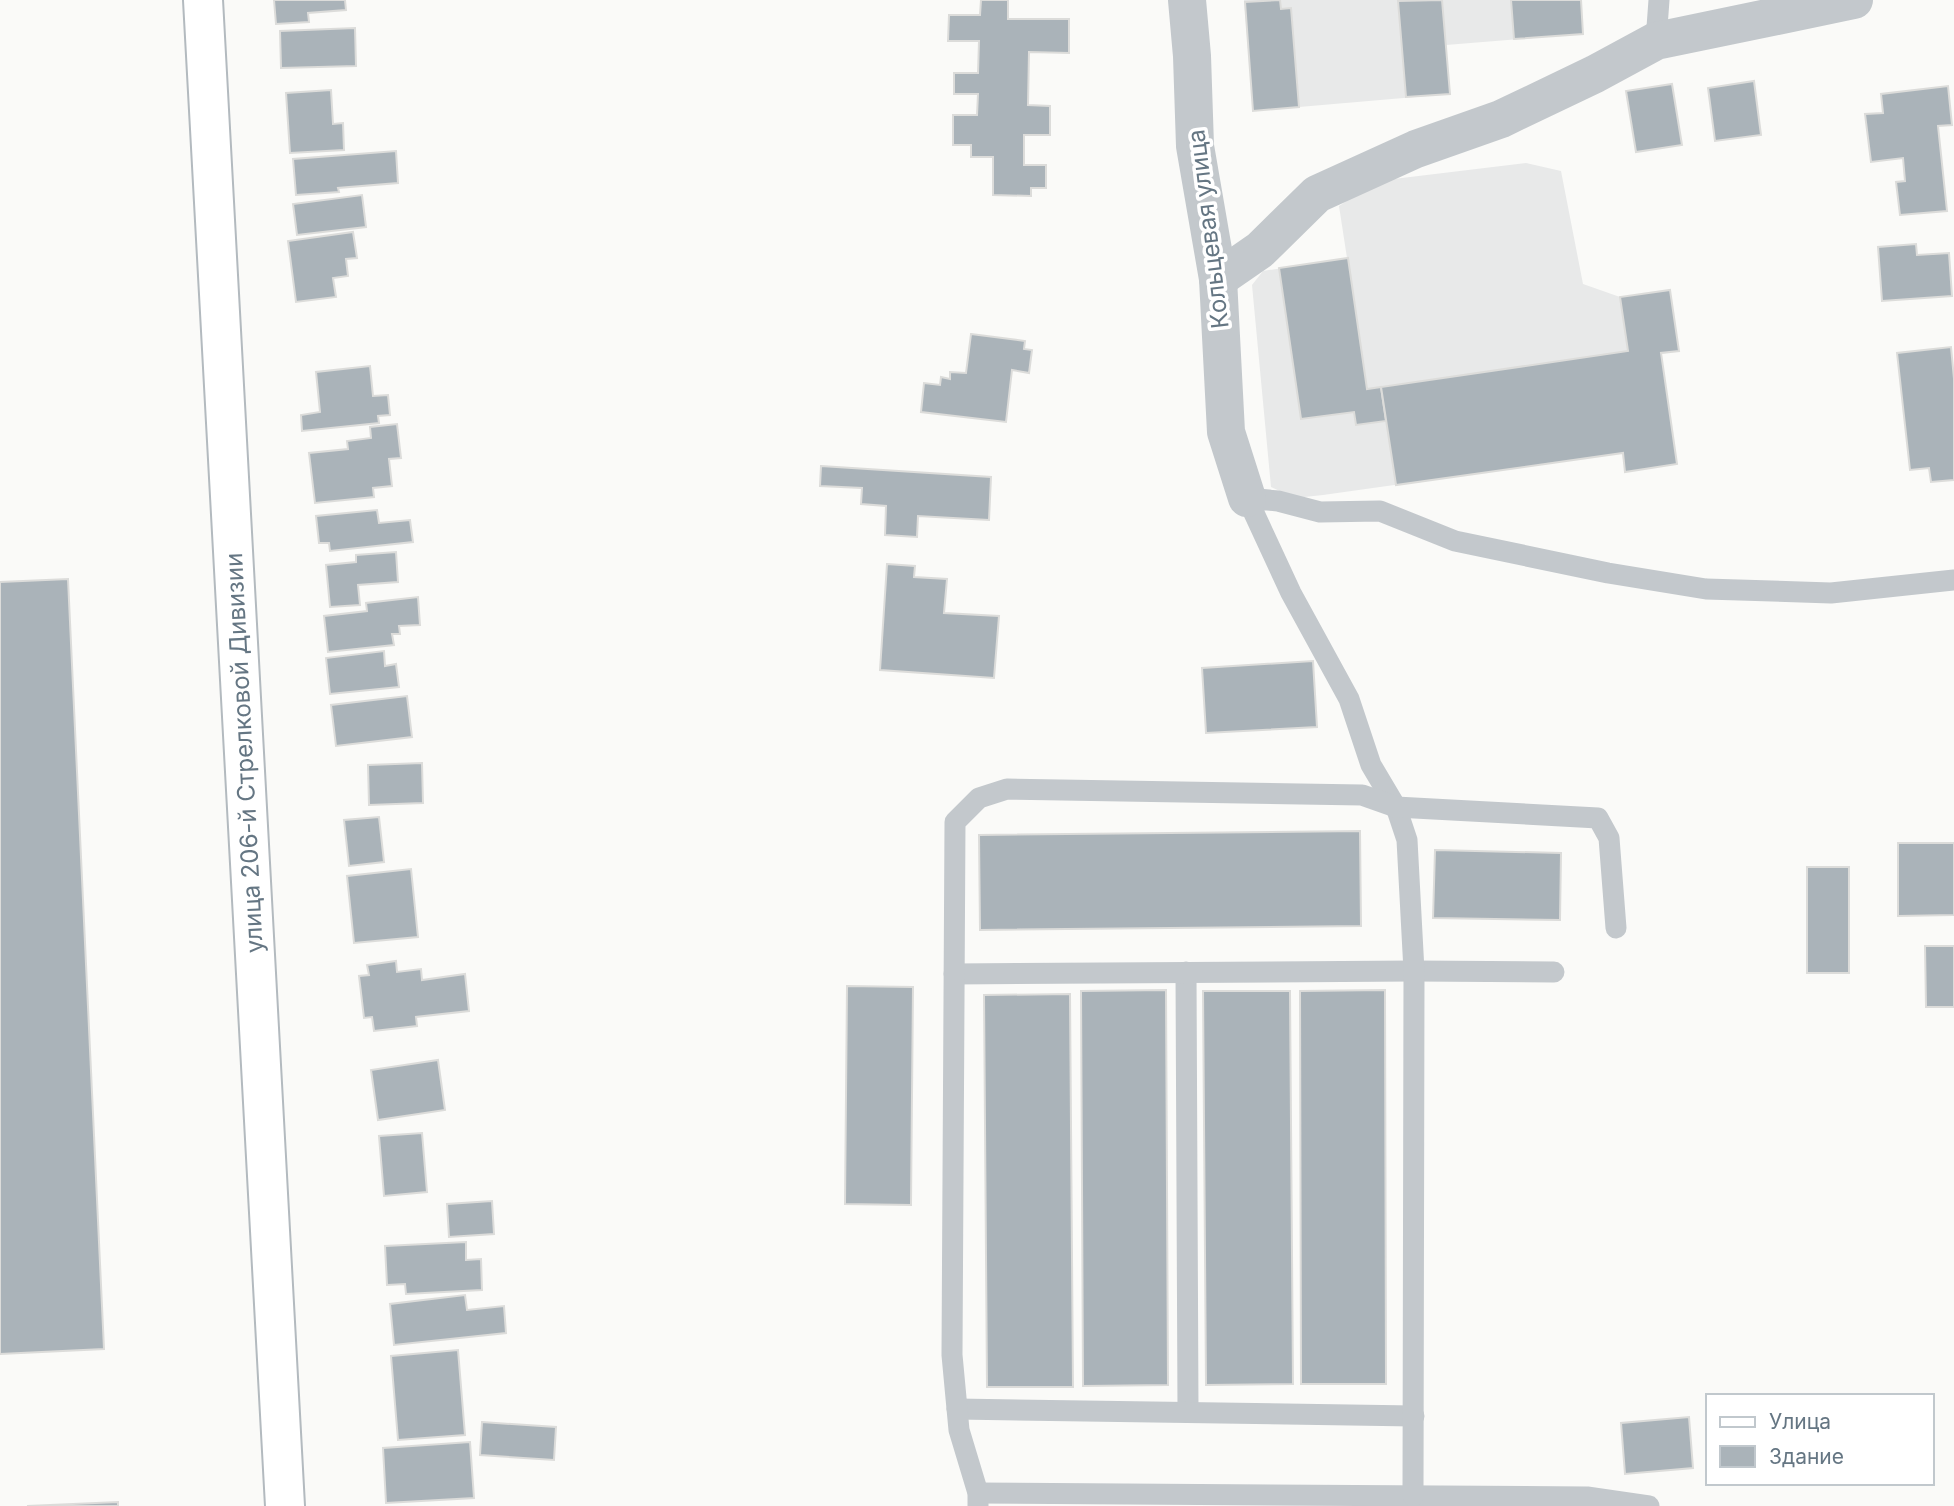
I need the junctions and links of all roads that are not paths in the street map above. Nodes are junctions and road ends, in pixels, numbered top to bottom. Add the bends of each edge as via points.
1 (203, 0) edge
2 (1187, 0) edge
3 (1659, 0) edge
4 (1854, 0) edge
5 (1656, 41) junction
6 (1218, 279) junction
7 (1247, 498) junction
8 (1954, 580) edge
9 (1396, 807) junction
10 (1616, 928) dead end
11 (1414, 971) junction
12 (1186, 972) junction
13 (1554, 972) dead end
14 (954, 974) junction
15 (957, 1409) junction
16 (1188, 1411) junction
17 (1413, 1416) junction
18 (1413, 1496) junction
19 (978, 1500) edge
20 (1170, 1500) edge
21 (1378, 1501) edge
22 (1532, 1501) edge
23 (285, 1506) edge
24 (1649, 1506) edge

1 - 23 main road, улица 206-й Стрелковой Дивизии
2 - 6 street, Кольцевая улица via 1195,146
3 - 5 lane
4 - 5 street
5 - 6 street via 1501,119 1416,149 1317,194 1259,250
6 - 7 street, Кольцевая улица via 1226,432
7 - 8 lane via 1278,500 1320,512 1380,511 1455,541 1706,589 1832,593
7 - 9 lane via 1291,593 1349,699 1371,765
9 - 10 lane via 1598,818 1609,838
9 - 11 lane via 1407,839
9 - 14 lane via 1362,795 1007,789 979,799 955,822
11 - 12 lane
11 - 13 lane
11 - 17 lane
12 - 14 lane
12 - 16 lane
14 - 15 lane via 952,1355
15 - 16 lane
15 - 19 lane
16 - 17 lane
17 - 18 lane
18 - 21 lane
18 - 22 lane
19 - 20 lane
20 - 21 lane
22 - 24 lane via 1587,1497

